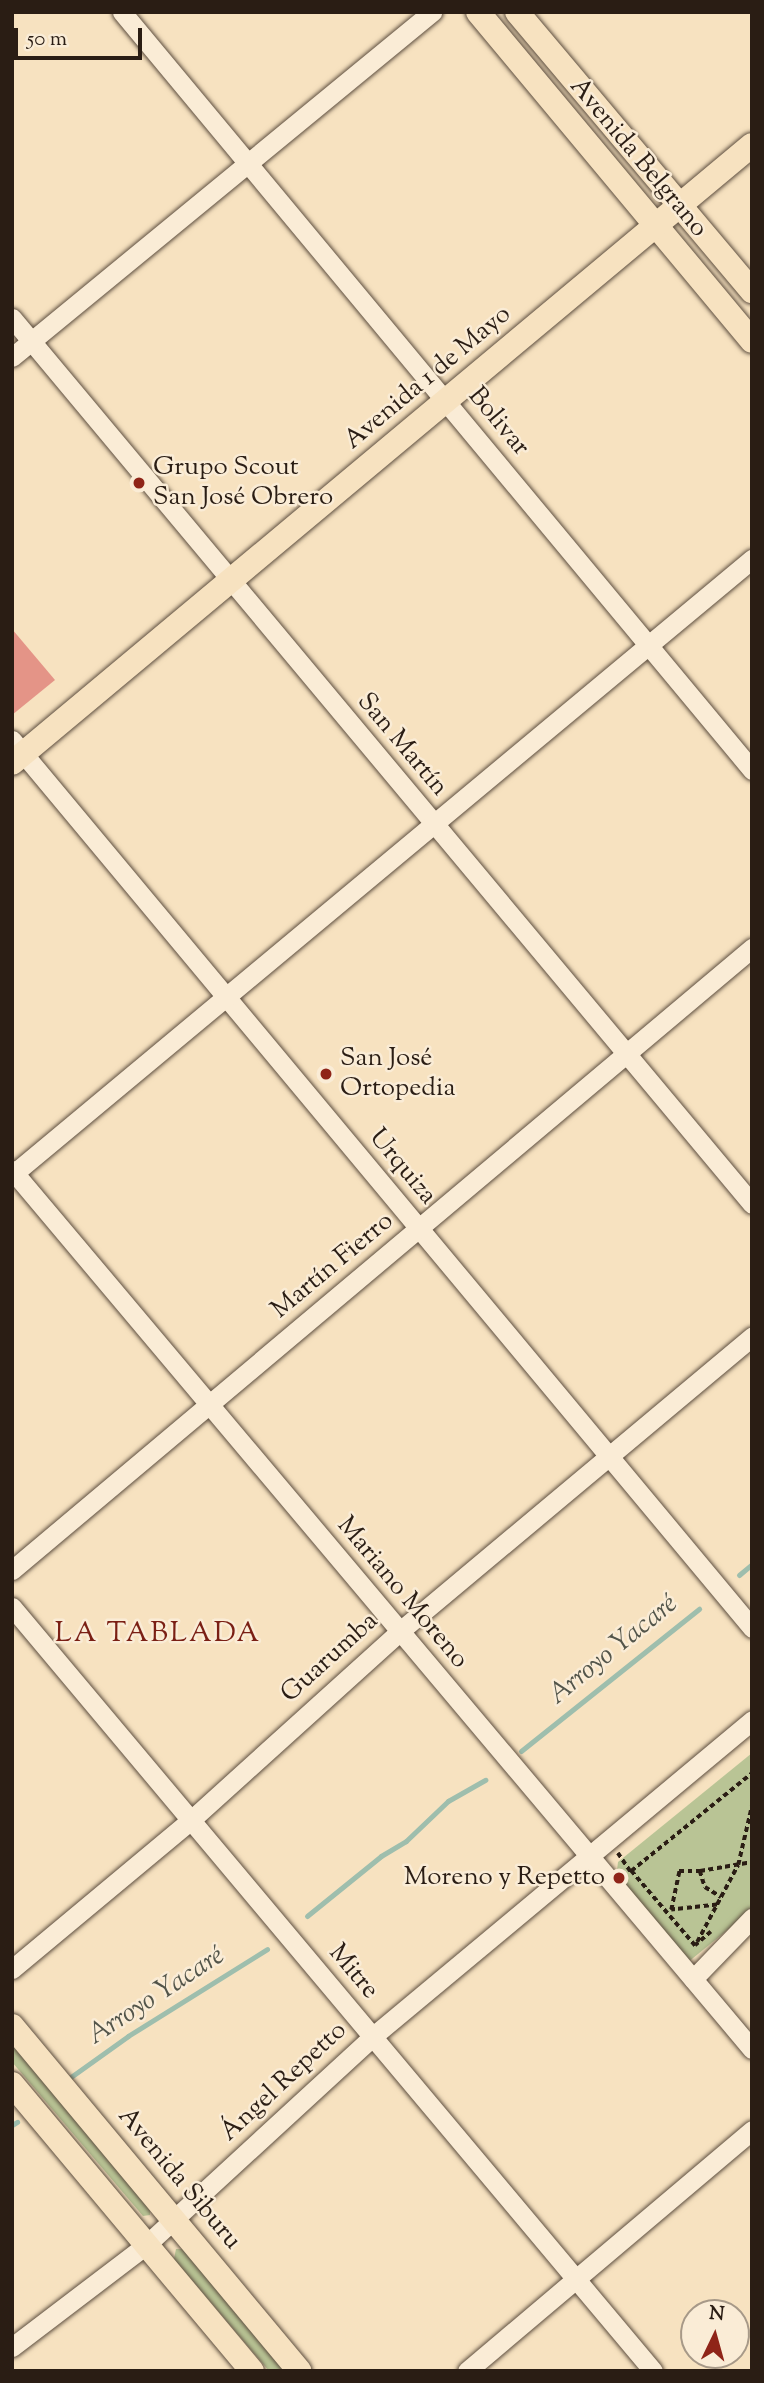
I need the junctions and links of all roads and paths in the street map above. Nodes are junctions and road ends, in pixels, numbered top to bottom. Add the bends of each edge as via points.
1 (122, 12) edge
2 (432, 12) edge
3 (478, 12) edge
4 (517, 12) edge
5 (752, 145) edge
6 (249, 162) junction
7 (680, 205) junction
8 (656, 226) junction
9 (752, 291) edge
10 (12, 318) edge
11 (31, 341) junction
12 (752, 341) edge
13 (12, 357) edge
14 (446, 401) junction
15 (752, 559) edge
16 (231, 581) junction
17 (648, 645) junction
18 (16, 753) edge
19 (752, 770) edge
20 (434, 823) junction
21 (752, 948) edge
22 (226, 997) junction
23 (626, 1054) junction
24 (13, 1172) edge
25 (752, 1204) edge
26 (419, 1228) junction
27 (752, 1337) edge
28 (209, 1404) junction
29 (609, 1457) junction
30 (12, 1570) edge
31 (12, 1607) edge
32 (752, 1628) edge
33 (400, 1631) junction
34 (752, 1720) edge
35 (752, 1773) edge
36 (752, 1805) edge
37 (191, 1820) junction
38 (747, 1827) junction
39 (752, 1831) edge
40 (589, 1856) junction
41 (752, 1862) edge
42 (738, 1865) junction
43 (700, 1871) junction
44 (721, 1898) junction
45 (717, 1905) junction
46 (670, 1912) junction
47 (752, 1918) edge
48 (714, 1930) dead end
49 (695, 1945) junction
50 (12, 1969) edge
51 (693, 1979) junction
52 (12, 2026) edge
53 (372, 2037) junction
54 (752, 2049) edge
55 (12, 2084) edge
56 (752, 2130) edge
57 (174, 2220) junction
58 (146, 2245) junction
59 (574, 2278) junction
60 (12, 2347) edge
61 (252, 2371) edge
62 (299, 2371) edge
63 (467, 2371) edge
64 (653, 2371) edge

1 - 6 street, Bolivar
2 - 6 street
3 - 8 main road, Avenida Belgrano
4 - 7 main road, Avenida Belgrano
5 - 7 main road, Avenida 1 de Mayo
6 - 11 street
6 - 14 street, Bolivar
7 - 8 main road, Avenida 1 de Mayo
7 - 9 main road, Avenida Belgrano
8 - 12 main road, Avenida Belgrano
8 - 14 main road, Avenida 1 de Mayo
10 - 11 street, San Martín
11 - 13 street
11 - 16 street, San Martín
14 - 16 main road, Avenida 1 de Mayo
14 - 17 street, Bolivar
15 - 17 street
16 - 18 main road, Avenida 1 de Mayo
16 - 20 street, San Martín
17 - 19 street, Bolivar
17 - 20 street
18 - 22 street, Urquiza
20 - 22 street
20 - 23 street, San Martín
21 - 23 street, Martín Fierro
22 - 24 street
22 - 26 street, Urquiza
23 - 25 street, San Martín
23 - 26 street, Martín Fierro
24 - 28 street, Mariano Moreno
26 - 28 street, Martín Fierro
26 - 29 street, Urquiza
27 - 29 street, Guarumba
28 - 30 street, Martín Fierro
28 - 33 street, Mariano Moreno
29 - 32 street, Urquiza
29 - 33 street, Guarumba
31 - 37 street, Mitre
33 - 37 street, Guarumba
33 - 40 street, Mariano Moreno
34 - 40 street, Ángel Repetto
35 - 46 path via 631,1871
36 - 38 path
37 - 50 street, Guarumba
37 - 53 street, Mitre
38 - 39 path
38 - 42 path
40 - 51 street, Mariano Moreno
40 - 53 street, Ángel Repetto
41 - 42 path
42 - 43 path
42 - 44 path
43 - 44 path via 705,1887
43 - 46 path via 679,1871
44 - 45 path
45 - 46 path
45 - 49 path
46 - 49 path
47 - 51 street
48 - 49 path
51 - 54 street, Mariano Moreno
52 - 57 main road, Avenida Siburu
53 - 57 street, Ángel Repetto
53 - 59 street, Mitre
55 - 58 main road
56 - 59 street
57 - 58 street, Ángel Repetto
57 - 62 main road, Avenida Siburu
58 - 60 street, Ángel Repetto
58 - 61 main road
59 - 63 street
59 - 64 street, Mitre

